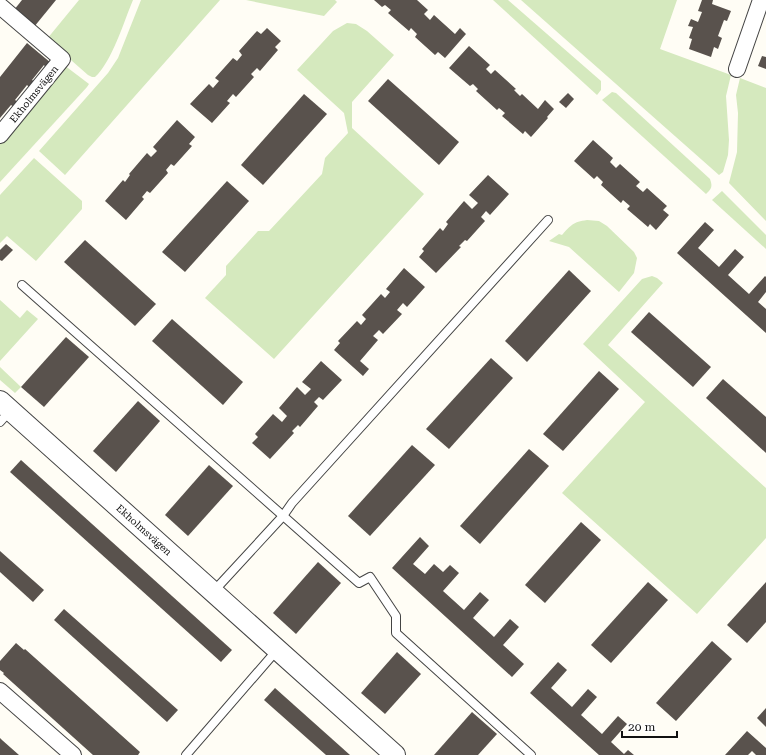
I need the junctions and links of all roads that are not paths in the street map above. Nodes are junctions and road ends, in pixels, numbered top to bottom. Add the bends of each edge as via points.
1 (761, 0) edge
2 (3, 4) edge
3 (737, 69) dead end
4 (0, 135) edge
5 (548, 220) dead end
6 (22, 285) dead end
7 (4, 411) edge
8 (283, 516) junction
9 (213, 592) junction
10 (277, 650) junction
11 (0, 691) edge
12 (73, 755) edge
13 (186, 755) edge
14 (395, 755) edge
15 (531, 755) edge

1 - 3 street
2 - 4 street, Ekholmsvägen via 62,59
5 - 8 lane
6 - 8 lane
7 - 9 street, Ekholmsvägen
8 - 9 lane
8 - 15 lane via 359,583 370,577 396,616 396,634
9 - 10 street, Ekholmsvägen
10 - 13 lane
10 - 14 street, Ekholmsvägen
11 - 12 street

